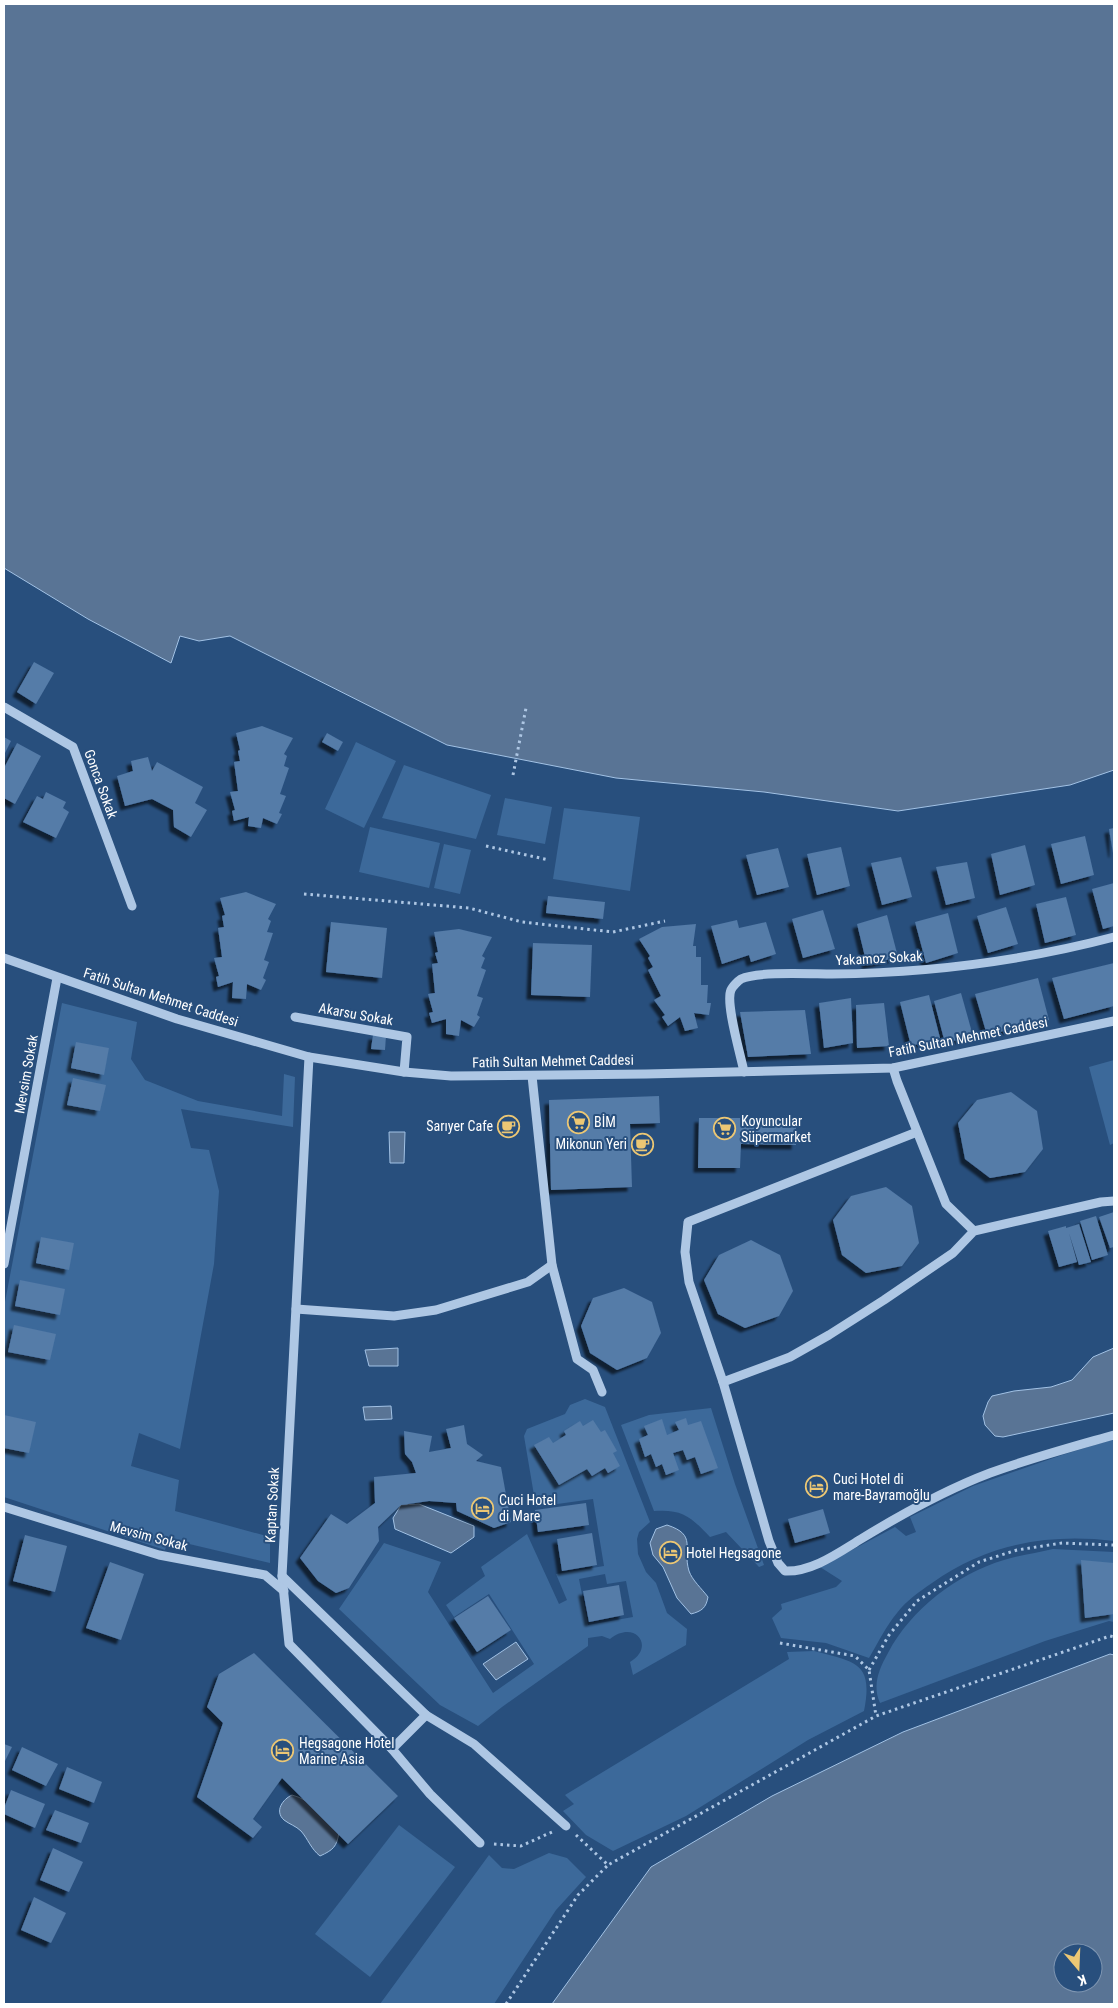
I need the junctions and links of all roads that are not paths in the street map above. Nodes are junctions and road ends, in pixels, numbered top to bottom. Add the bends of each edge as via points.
1 (4, 707) edge
2 (132, 906) dead end
3 (1114, 937) edge
4 (4, 958) edge
5 (57, 978) junction
6 (295, 1017) dead end
7 (1114, 1021) edge
8 (309, 1057) junction
9 (893, 1068) junction
10 (404, 1072) junction
11 (744, 1072) junction
12 (532, 1076) junction
13 (917, 1132) junction
14 (1114, 1201) edge
15 (974, 1231) junction
16 (4, 1264) edge
17 (552, 1265) junction
18 (296, 1309) junction
19 (723, 1382) junction
20 (602, 1392) dead end
21 (1114, 1435) edge
22 (4, 1507) edge
23 (282, 1576) junction
24 (284, 1591) junction
25 (426, 1715) junction
26 (392, 1749) junction
27 (566, 1826) road end
28 (480, 1843) road end

1 - 2 street, Gonca Sokak via 73,747
3 - 11 street, Yakamoz Sokak via 1077,947 948,968 862,974 766,974 740,979 731,990 728,1002
4 - 5 street, Fatih Sultan Mehmet Caddesi
5 - 8 street, Fatih Sultan Mehmet Caddesi via 177,1019
5 - 16 street, Mevsim Sokak
6 - 10 street, Akarsu Sokak via 407,1037
7 - 9 street, Fatih Sultan Mehmet Caddesi
8 - 10 street, Fatih Sultan Mehmet Caddesi
8 - 18 street, Kaptan Sokak
9 - 11 street, Fatih Sultan Mehmet Caddesi
9 - 13 street
10 - 12 street, Fatih Sultan Mehmet Caddesi via 451,1076
11 - 12 street, Fatih Sultan Mehmet Caddesi
12 - 17 street
13 - 15 street via 946,1204
13 - 19 street via 688,1222 685,1252 688,1282
14 - 15 street
15 - 19 street via 953,1253 829,1335 790,1357
17 - 18 street via 528,1282 436,1310 394,1316
17 - 20 street via 577,1359 593,1370
18 - 23 street, Kaptan Sokak
19 - 21 street via 769,1540 784,1571 797,1572 809,1568 904,1513 988,1474
22 - 24 street, Mevsim Sokak via 159,1555 265,1575
23 - 24 street, Kaptan Sokak
23 - 25 street
24 - 26 street, Kaptan Sokak via 289,1644
25 - 26 street
25 - 27 street via 474,1744
26 - 28 street, Kaptan Sokak via 430,1794

